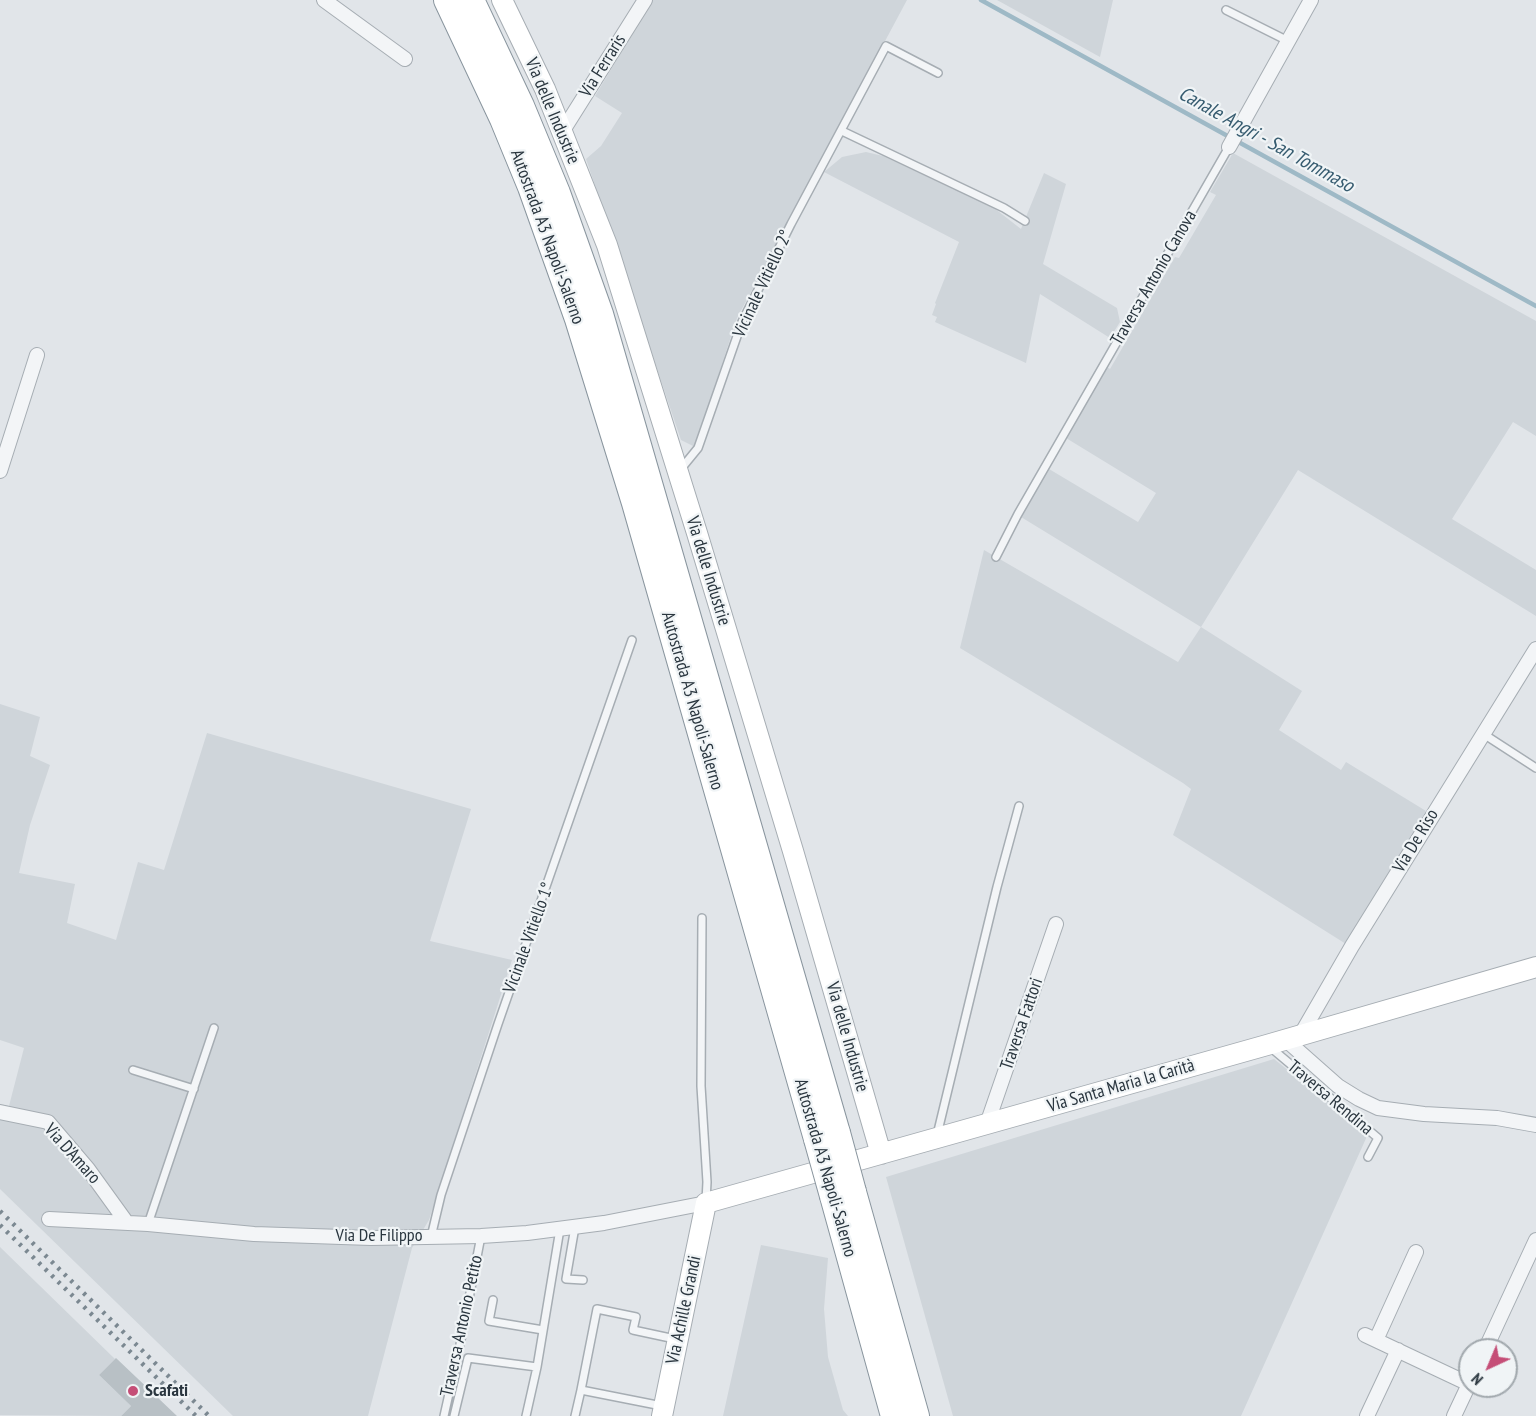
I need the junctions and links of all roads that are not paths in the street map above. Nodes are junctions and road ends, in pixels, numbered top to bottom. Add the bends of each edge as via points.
1 (324, 0) edge
2 (447, 0) edge
3 (471, 0) edge
4 (502, 0) edge
5 (645, 0) edge
6 (1311, 0) edge
7 (1226, 10) dead end
8 (1288, 41) junction
9 (405, 59) dead end
10 (938, 73) dead end
11 (842, 131) junction
12 (562, 132) junction
13 (1229, 147) joint
14 (1024, 221) dead end
15 (38, 355) dead end
16 (2, 454) edge
17 (0, 471) edge
18 (678, 472) junction
19 (996, 557) dead end
20 (632, 640) dead end
21 (1536, 649) edge
22 (1482, 733) junction
23 (1536, 768) edge
24 (1019, 806) dead end
25 (702, 918) dead end
26 (1056, 924) dead end
27 (1536, 967) edge
28 (214, 1028) dead end
29 (1284, 1040) junction
30 (133, 1070) dead end
31 (194, 1089) junction
32 (0, 1112) edge
33 (987, 1124) junction
34 (1536, 1125) edge
35 (827, 1136) junction
36 (936, 1138) junction
37 (881, 1154) junction
38 (1368, 1157) dead end
39 (843, 1194) junction
40 (706, 1203) junction
41 (50, 1219) dead end
42 (127, 1223) junction
43 (148, 1224) junction
44 (568, 1228) junction
45 (481, 1236) junction
46 (431, 1237) junction
47 (1536, 1240) edge
48 (1416, 1252) dead end
49 (583, 1280) dead end
50 (493, 1300) dead end
51 (543, 1329) junction
52 (1491, 1338) edge
53 (678, 1339) junction
54 (1398, 1350) junction
55 (537, 1367) junction
56 (1458, 1378) edge
57 (580, 1390) junction
58 (1463, 1398) edge
59 (663, 1411) edge
60 (444, 1416) edge
61 (454, 1416) edge
62 (526, 1416) edge
63 (575, 1416) edge
64 (894, 1416) edge
65 (916, 1416) edge
66 (1367, 1416) edge
67 (1454, 1416) edge

1 - 9 street
2 - 35 highway, Autostrada A3 Napoli-Salerno via 531,187 578,319
3 - 35 highway, Autostrada A3 Napoli-Salerno via 556,193 600,314
4 - 12 street, Via delle Industrie
5 - 12 street, Via Ferraris
6 - 8 street, Traversa Antonio Canova
7 - 8 lane
8 - 13 street, Traversa Antonio Canova
10 - 11 lane, Vicinale Vitiello 2° via 886,46
11 - 14 lane
11 - 18 lane, Vicinale Vitiello 2° via 741,321 698,448
12 - 18 street, Via delle Industrie via 607,245
13 - 19 lane, Traversa Antonio Canova
15 - 16 street
16 - 17 street
18 - 37 street, Via delle Industrie
20 - 46 lane, Vicinale Vitiello 1° via 498,1024 441,1195
21 - 22 street, Via De Riso
22 - 23 lane
22 - 29 street, Via De Riso via 1352,946
24 - 36 lane
25 - 40 lane via 701,1086
26 - 33 street, Traversa Fattori
27 - 29 street, Via Santa Maria la Carità
28 - 31 lane
29 - 33 street, Via Santa Maria la Carità
29 - 34 street via 1338,1086 1378,1108
29 - 38 lane, Traversa Rendina via 1378,1137
30 - 31 lane
31 - 43 lane
32 - 42 street, Via D'Amaro via 48,1122
33 - 36 street, Via Santa Maria la Carità
35 - 39 highway, Autostrada A3 Napoli-Salerno, bridge
36 - 37 street, Via Santa Maria la Carità
37 - 40 street, Via Santa Maria la Carità
39 - 64 highway, Autostrada A3 Napoli-Salerno
39 - 65 highway, Autostrada A3 Napoli-Salerno
40 - 44 street, Via De Filippo
40 - 53 street, Via Achille Grandi
41 - 42 street, Via De Filippo
42 - 43 street, Via De Filippo
43 - 46 street, Via De Filippo via 254,1234
44 - 45 street, Via De Filippo
44 - 49 lane via 566,1279
44 - 51 lane
45 - 46 street, Via De Filippo
45 - 60 lane, Traversa Antonio Petito
47 - 52 street
48 - 54 street via 1370,1337
50 - 51 lane via 489,1320
51 - 55 lane
53 - 57 lane via 633,1330 636,1317 597,1309
53 - 59 street, Via Achille Grandi
54 - 56 street
54 - 66 street
55 - 61 lane via 468,1358
55 - 62 lane
57 - 59 lane
57 - 63 lane
58 - 67 street

